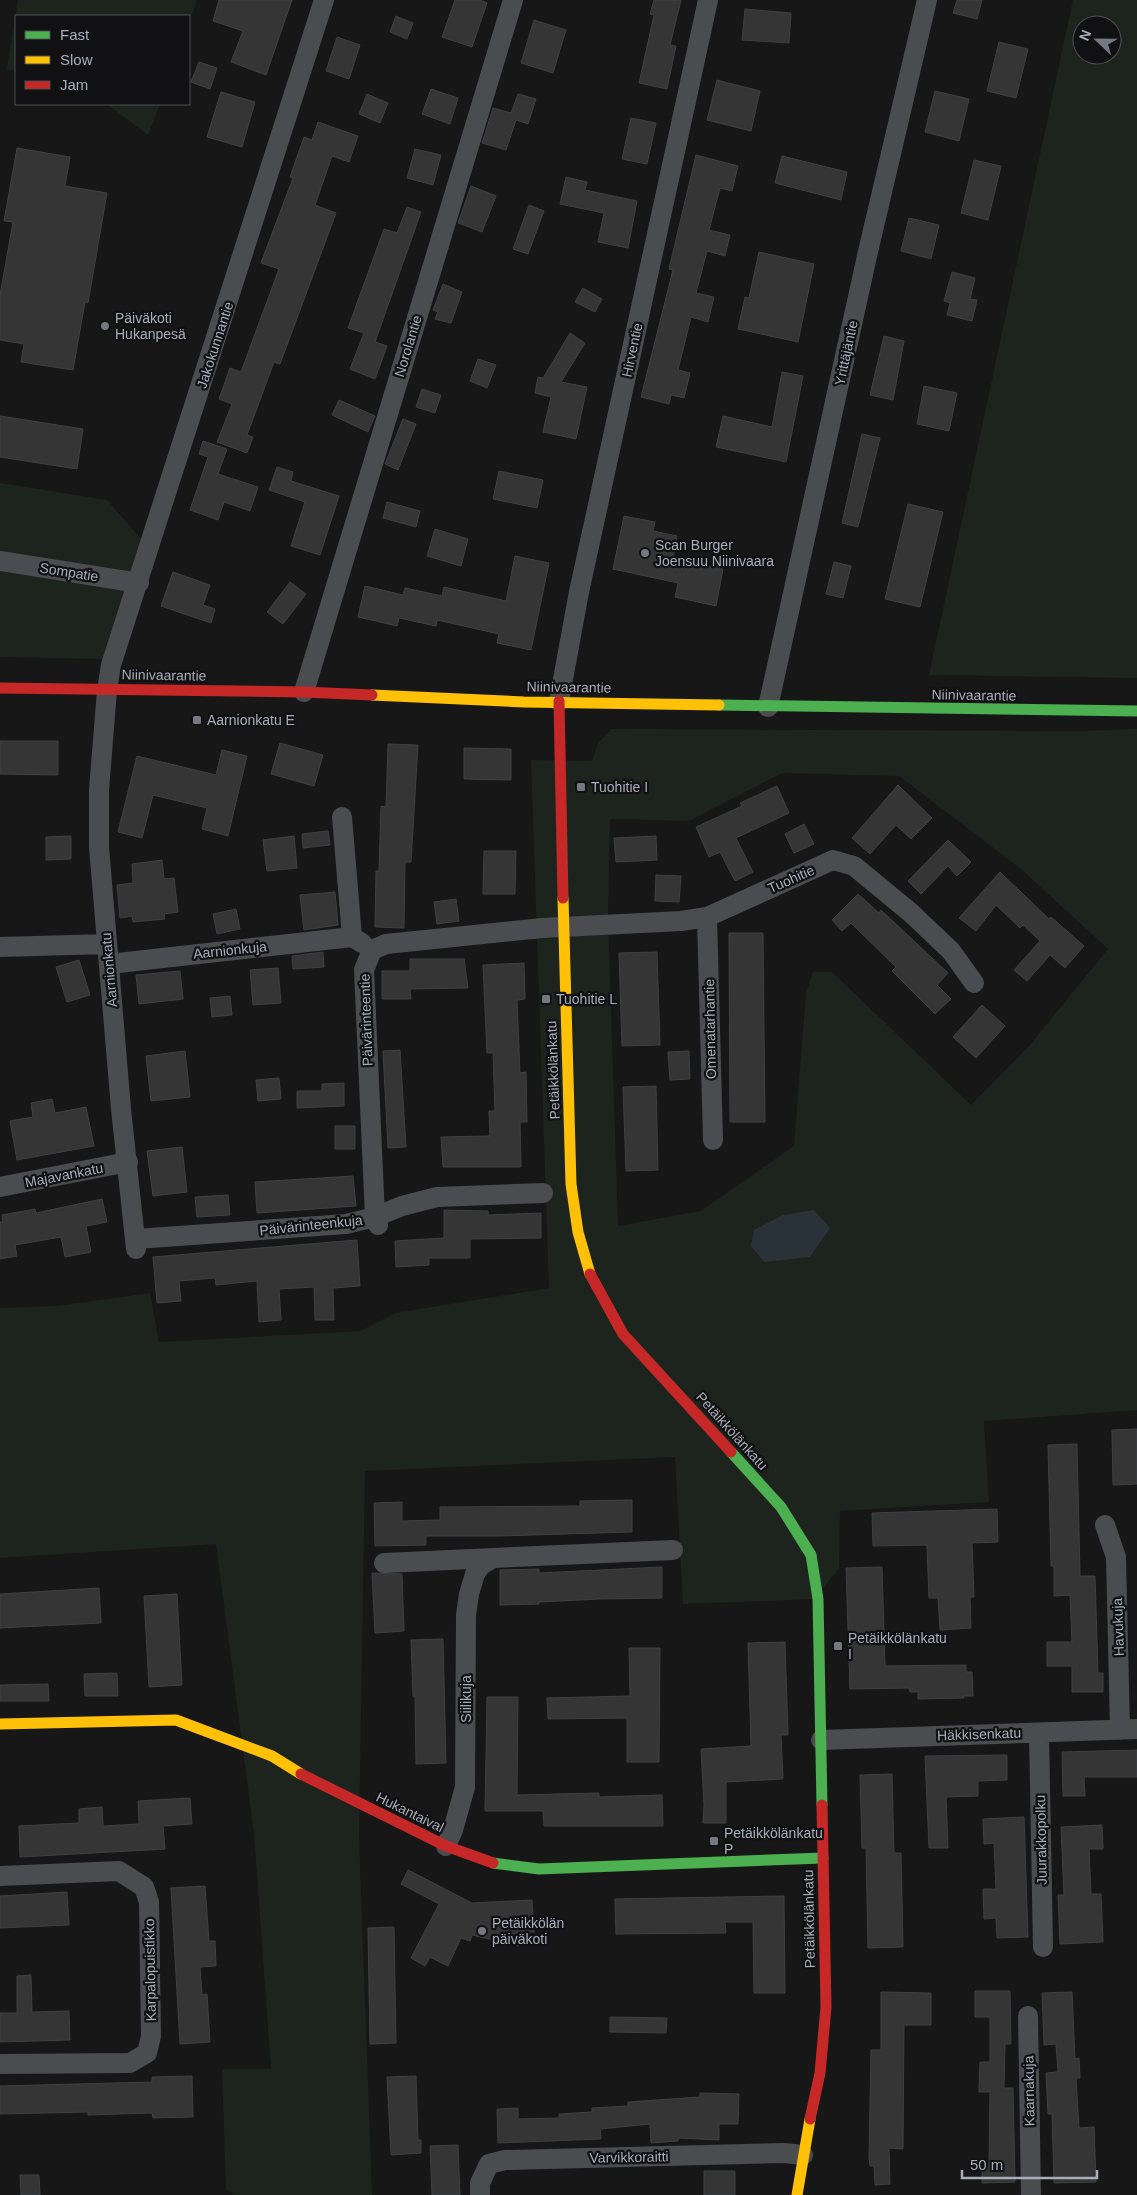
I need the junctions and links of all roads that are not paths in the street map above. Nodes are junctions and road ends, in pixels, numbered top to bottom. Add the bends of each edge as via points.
1 (324, 0) edge
2 (512, 0) edge
3 (708, 0) edge
4 (927, 0) edge
5 (0, 561) edge
6 (139, 583) junction
7 (0, 688) edge
8 (107, 690) junction
9 (304, 692) junction
10 (559, 702) junction
11 (768, 707) junction
12 (1137, 711) edge
13 (342, 817) dead end
14 (707, 917) junction
15 (563, 927) junction
16 (352, 937) junction
17 (0, 947) edge
18 (372, 950) junction
19 (108, 954) junction
20 (974, 983) dead end
21 (713, 1140) dead end
22 (128, 1162) junction
23 (0, 1187) edge
24 (543, 1193) dead end
25 (376, 1221) junction
26 (136, 1244) joint
27 (1105, 1525) dead end
28 (674, 1550) dead end
29 (493, 1558) junction
30 (384, 1563) dead end
31 (0, 1724) edge
32 (1128, 1730) edge
33 (1039, 1733) junction
34 (821, 1740) junction
35 (446, 1846) junction
36 (823, 1858) junction
37 (0, 1876) edge
38 (1043, 1947) dead end
39 (1028, 2016) dead end
40 (0, 2064) edge
41 (803, 2155) junction
42 (480, 2195) edge
43 (797, 2195) edge
44 (1031, 2195) edge

1 - 6 street, Jakokunnantie
2 - 9 street, Norolantie
3 - 10 street, Hirventie via 579,592
4 - 11 street, Yrittäjäntie
5 - 6 street, Sompatie
6 - 8 street, Jakokunnantie via 111,665
7 - 8 street, Niinivaarantie
8 - 9 street, Niinivaarantie
8 - 19 street, Aarnionkatu via 99,790 99,847
9 - 10 street, Niinivaarantie
10 - 11 street, Niinivaarantie
10 - 15 street, Petäikkölänkatu
11 - 12 street, Niinivaarantie
13 - 16 street
14 - 15 street, Tuohitie
14 - 20 street, Tuohitie via 833,860 854,866 911,913 951,951
14 - 21 street, Omenatarhantie
15 - 18 street via 386,944
15 - 34 street, Petäikkölänkatu via 571,1184 578,1232 591,1277 623,1334 781,1507 811,1555 818,1599
16 - 18 street
16 - 19 street, Aarnionkuja
17 - 19 street, Aarnionkuja
18 - 25 street, Päivärinteentie via 364,970
19 - 22 street, Aarnionkatu
22 - 23 street, Majavankatu
22 - 26 street, Aarnionkatu
24 - 25 street, Päivärinteenkuja via 437,1197 402,1206
25 - 26 street, Päivärinteenkuja
27 - 32 street, Havukuja via 1116,1558
28 - 29 street
29 - 30 street
29 - 35 street, Siilikuja via 478,1570 469,1594 466,1615 465,1787
31 - 35 street, Hukantaival via 176,1720 272,1756 314,1782
32 - 33 street, Häkkisenkatu
33 - 34 street, Häkkisenkatu
33 - 38 street, Juurakkopolku
34 - 36 street, Petäikkölänkatu
35 - 36 street, Hukantaival via 486,1862 539,1869
36 - 41 street, Petäikkölänkatu via 826,2007 820,2074
37 - 40 street, Karpalopuistikko via 119,1871 144,1887 149,1902 151,2036 147,2052 130,2063
39 - 44 street, Kaarnakuja
41 - 42 street, Varvikkoraitti via 505,2160 489,2164 480,2182
41 - 43 street, Petäikkölänkatu

